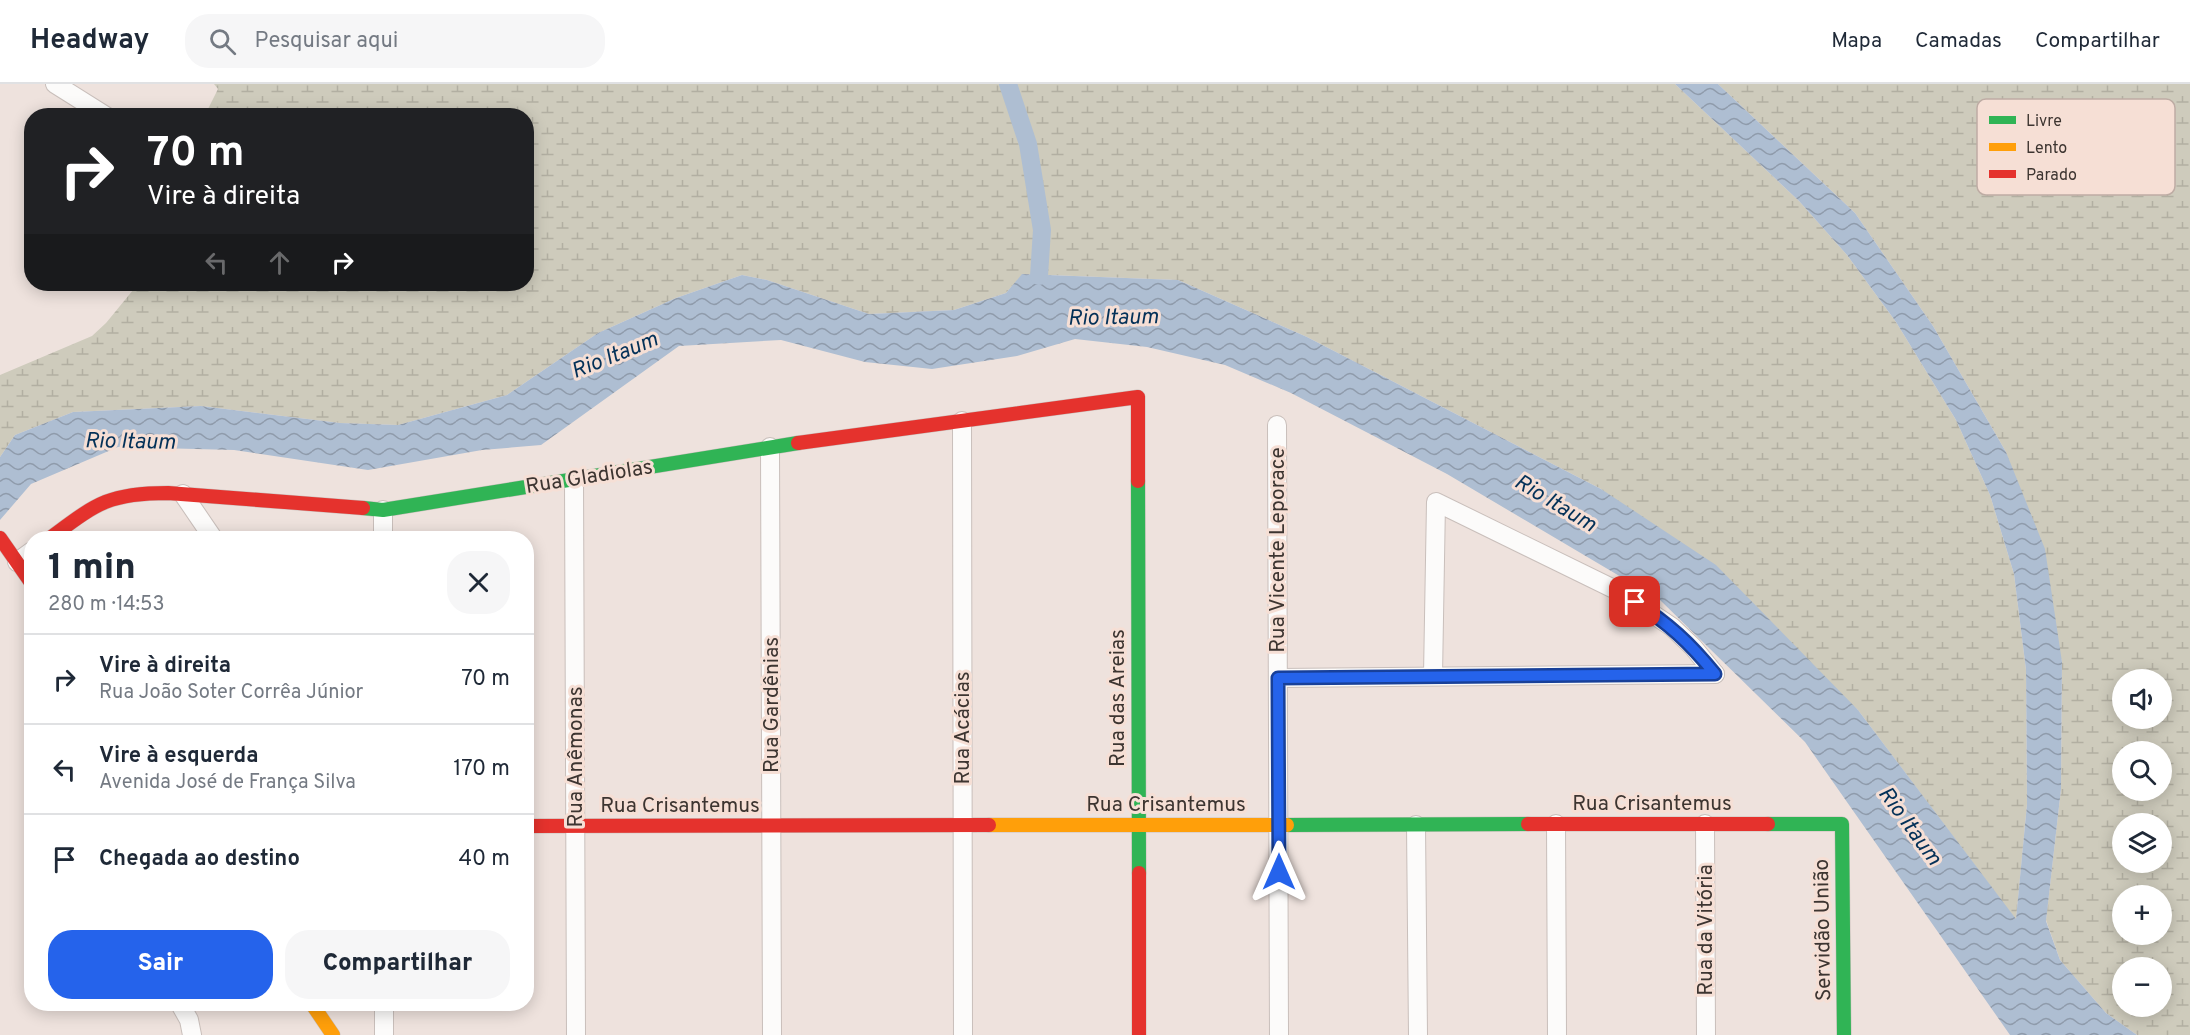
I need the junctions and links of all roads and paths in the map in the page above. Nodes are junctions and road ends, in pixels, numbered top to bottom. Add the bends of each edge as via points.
1 (55, 84) edge
2 (93, 108) edge
3 (1138, 397) joint
4 (962, 421) junction
5 (1277, 425) dead end
6 (770, 447) junction
7 (574, 479) junction
8 (183, 494) junction
9 (383, 510) junction
10 (60, 531) edge
11 (208, 531) edge
12 (383, 531) edge
13 (3, 542) edge
14 (24, 557) edge
15 (1433, 676) junction
16 (1278, 678) junction
17 (1556, 824) junction
18 (1705, 824) junction
19 (1842, 824) joint
20 (771, 825) junction
21 (963, 825) junction
22 (1138, 825) junction
23 (1278, 825) junction
24 (1416, 825) junction
25 (534, 826) edge
26 (575, 826) junction
27 (184, 1011) edge
28 (317, 1011) edge
29 (384, 1011) edge
30 (192, 1035) edge
31 (333, 1035) edge
32 (384, 1035) edge
33 (576, 1035) edge
34 (772, 1035) edge
35 (963, 1035) edge
36 (1139, 1035) edge
37 (1279, 1035) edge
38 (1418, 1035) edge
39 (1557, 1035) edge
40 (1706, 1035) edge
41 (1844, 1035) edge

1 - 2 street
3 - 4 street, Rua Gladiolas
3 - 22 street, Rua das Areias
4 - 6 street, Rua Gladiolas
4 - 21 street, Rua Acácias
5 - 16 street, Rua Vicente Leporace
6 - 7 street, Rua Gladiolas
6 - 20 street, Rua Gardênias
7 - 9 street, Rua Gladiolas
7 - 26 street, Rua Anêmonas
8 - 9 street, Rua Gladiolas
8 - 10 street, Rua Gladiolas via 134,493 115,497
8 - 11 street
9 - 12 street
13 - 14 street
15 - 15 street via 1436,502 1620,592 1672,627 1715,674
15 - 16 street
16 - 23 street, Rua Vicente Leporace
17 - 18 street, Rua Crisantemus
17 - 24 street, Rua Crisantemus
17 - 39 street
18 - 19 street, Rua Crisantemus
18 - 40 street, Rua da Vitória
19 - 41 street, Servidão União
20 - 21 street, Rua Crisantemus
20 - 26 street, Rua Crisantemus
20 - 34 street, Rua Gardênias
21 - 22 street, Rua Crisantemus
21 - 35 street, Rua Acácias
22 - 23 street, Rua Crisantemus
22 - 36 street, Rua das Areias
23 - 24 street, Rua Crisantemus
23 - 37 street, Rua Vicente Leporace
24 - 38 street
25 - 26 street, Rua Crisantemus
26 - 33 street, Rua Anêmonas
27 - 30 street
28 - 31 street
29 - 32 street

